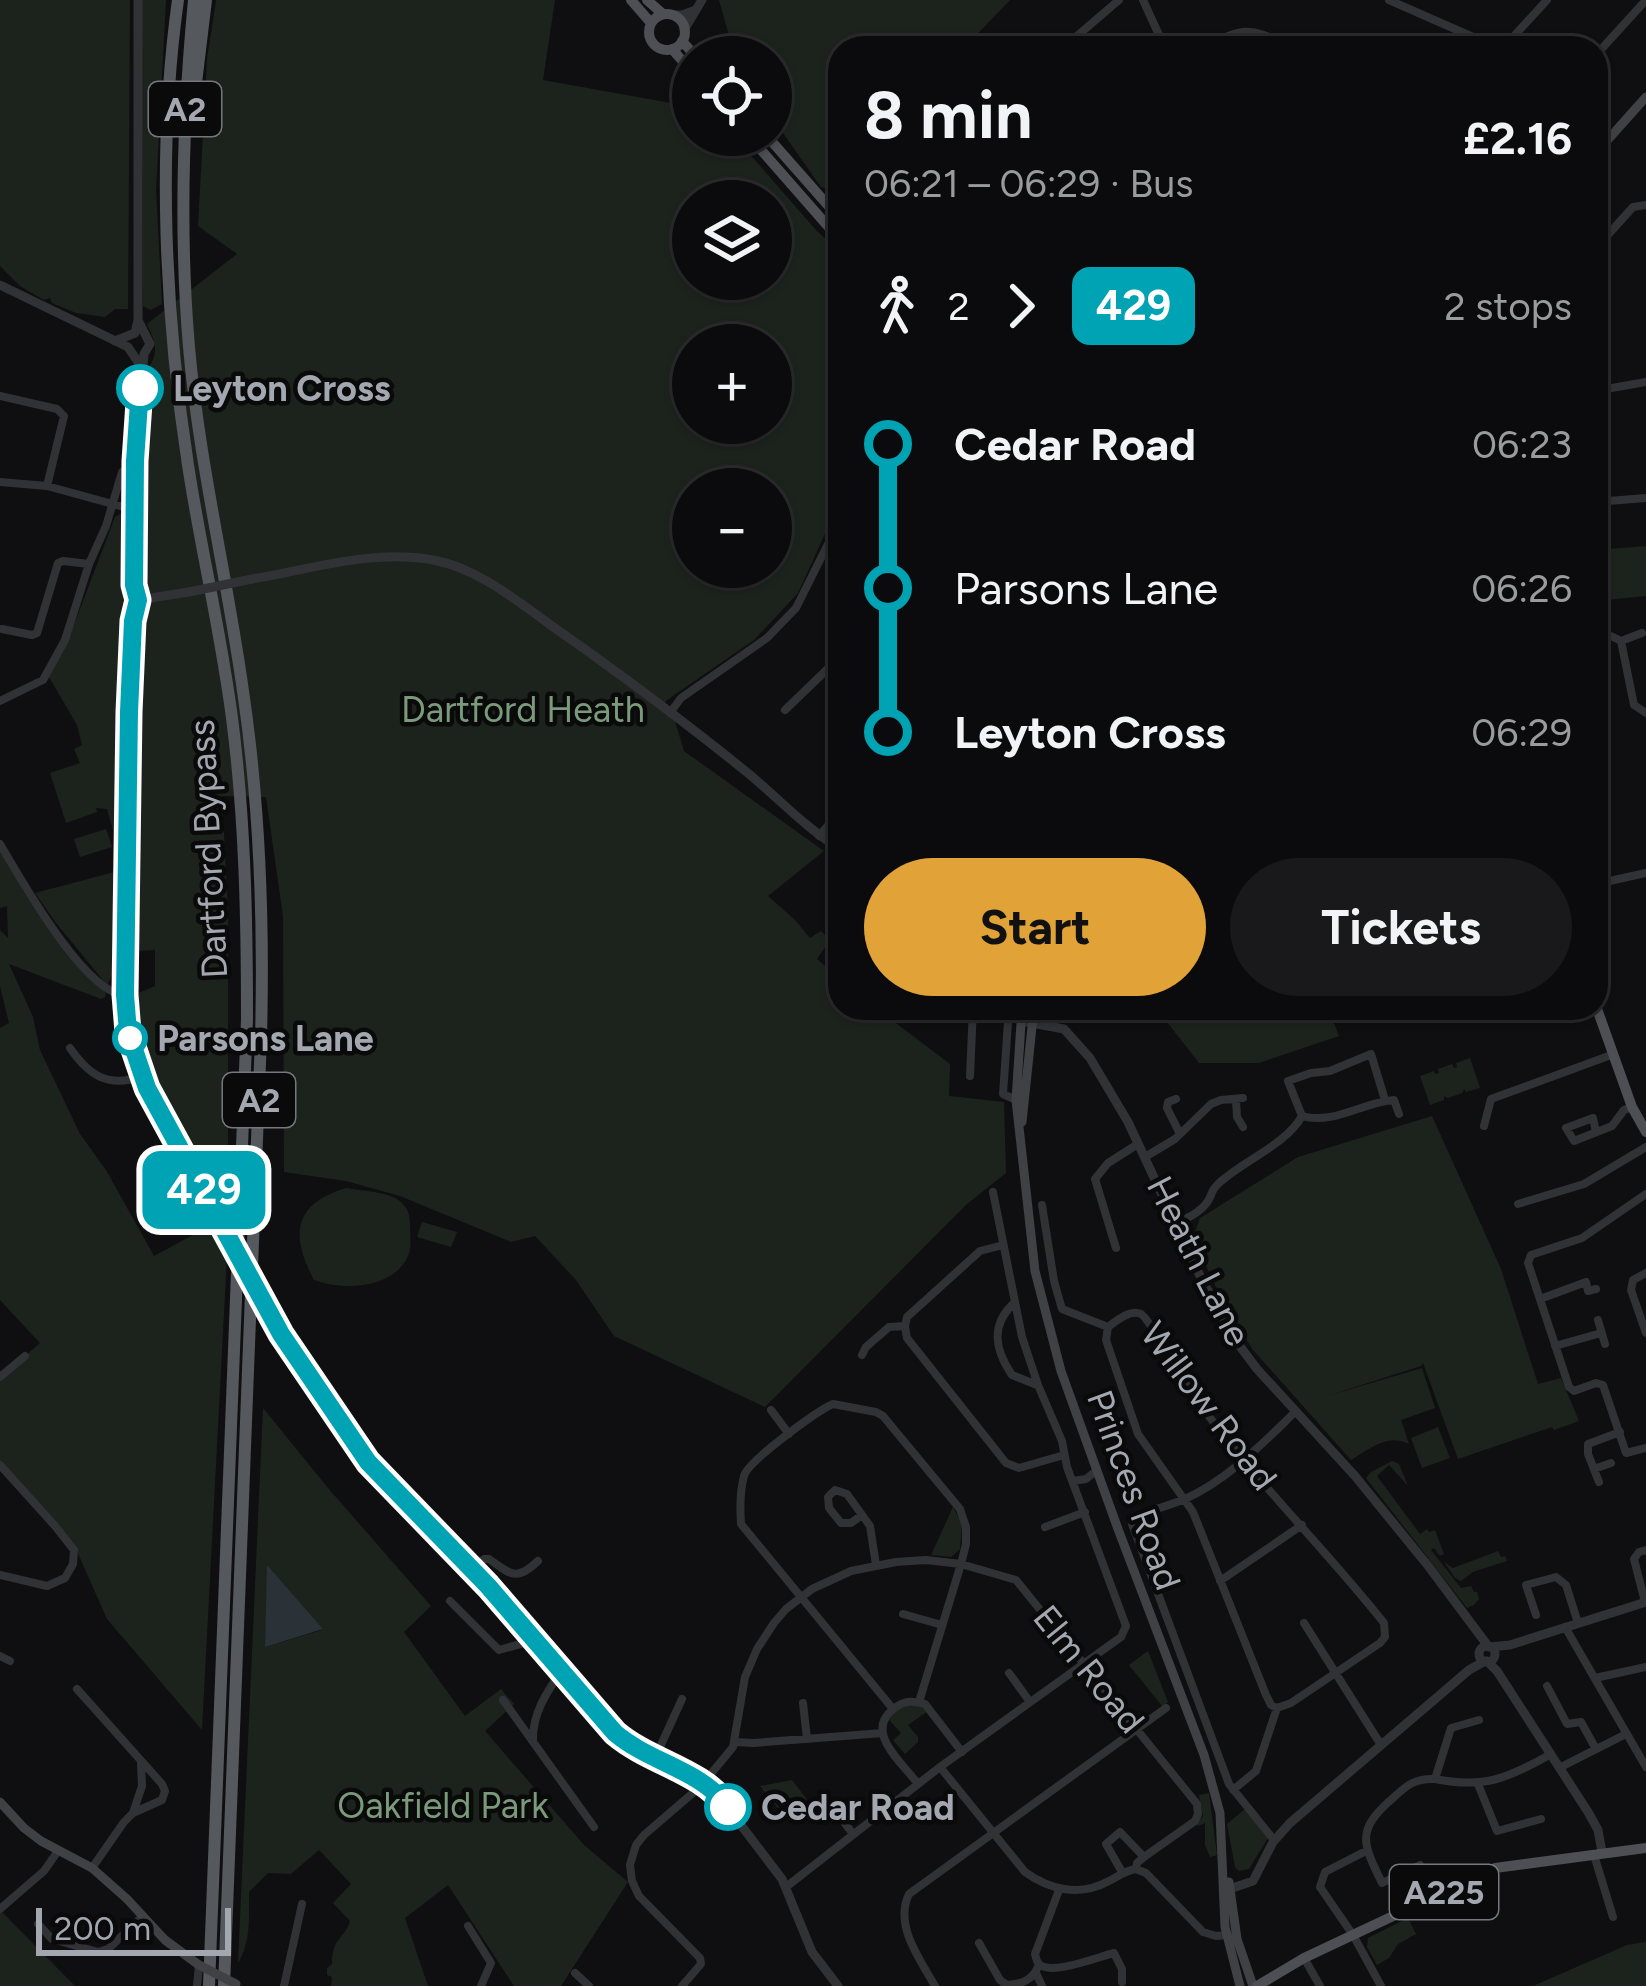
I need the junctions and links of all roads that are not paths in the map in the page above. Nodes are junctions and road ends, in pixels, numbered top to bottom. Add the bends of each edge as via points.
1 (138, 0) edge
2 (174, 0) edge
3 (194, 0) edge
4 (206, 0) edge
5 (631, 0) edge
6 (647, 0) edge
7 (1119, 0) edge
8 (1143, 0) edge
9 (1389, 0) edge
10 (1547, 0) edge
11 (1646, 0) edge
12 (700, 4) edge
13 (668, 14) junction
14 (651, 22) junction
15 (680, 36) edge
16 (682, 36) edge
17 (1077, 36) edge
18 (1160, 36) edge
19 (1226, 36) edge
20 (1267, 36) edge
21 (1469, 36) edge
22 (1514, 36) edge
23 (672, 42) edge
24 (1608, 42) edge
25 (1646, 97) edge
26 (1608, 140) edge
27 (766, 156) edge
28 (784, 156) edge
29 (828, 205) edge
30 (1646, 205) edge
31 (183, 219) junction
32 (828, 226) edge
33 (1608, 235) edge
34 (0, 285) edge
35 (136, 343) junction
36 (1646, 382) edge
37 (1608, 389) edge
38 (0, 396) edge
39 (135, 461) junction
40 (0, 482) edge
41 (47, 486) junction
42 (1646, 498) edge
43 (1608, 501) edge
44 (113, 503) junction
45 (135, 510) junction
46 (828, 544) edge
47 (89, 565) junction
48 (138, 600) junction
49 (2, 629) edge
50 (1642, 633) dead end
51 (1608, 636) edge
52 (1621, 641) junction
53 (828, 669) edge
54 (0, 701) edge
55 (785, 710) dead end
56 (670, 712) junction
57 (1646, 713) edge
58 (828, 826) edge
59 (819, 836) junction
60 (828, 842) edge
61 (0, 844) edge
62 (1646, 873) edge
63 (1608, 881) edge
64 (125, 995) junction
65 (972, 1020) edge
66 (1008, 1020) edge
67 (1601, 1020) edge
68 (1026, 1021) junction
69 (70, 1048) dead end
70 (1614, 1054) junction
71 (143, 1076) junction
72 (970, 1076) dead end
73 (1176, 1099) dead end
74 (1016, 1100) junction
75 (1385, 1100) junction
76 (1632, 1107) junction
77 (1399, 1114) dead end
78 (1302, 1116) junction
79 (1484, 1126) dead end
80 (1243, 1127) dead end
81 (1596, 1132) dead end
82 (1646, 1132) edge
83 (1021, 1133) junction
84 (1180, 1134) junction
85 (1138, 1144) junction
86 (1646, 1147) edge
87 (1145, 1157) junction
88 (993, 1192) dead end
89 (1646, 1194) edge
90 (1518, 1204) dead end
91 (1042, 1205) dead end
92 (1176, 1223) junction
93 (1004, 1245) junction
94 (1116, 1248) dead end
95 (1646, 1273) edge
96 (1596, 1289) dead end
97 (1540, 1299) junction
98 (1013, 1304) junction
99 (1598, 1320) dead end
100 (905, 1326) junction
101 (1108, 1327) junction
102 (1601, 1333) junction
103 (1646, 1333) edge
104 (1605, 1344) dead end
105 (1555, 1346) junction
106 (862, 1355) dead end
107 (25, 1356) dead end
108 (2, 1371) edge
109 (1038, 1385) junction
110 (771, 1410) dead end
111 (1296, 1412) junction
112 (1620, 1432) junction
113 (789, 1434) junction
114 (1646, 1448) edge
115 (1064, 1456) junction
116 (1246, 1460) junction
117 (1611, 1463) dead end
118 (0, 1466) edge
119 (1594, 1469) junction
120 (1097, 1470) junction
121 (1073, 1481) junction
122 (1599, 1482) dead end
123 (1186, 1498) junction
124 (1085, 1512) junction
125 (862, 1515) junction
126 (1302, 1526) junction
127 (1046, 1527) dead end
128 (1646, 1550) edge
129 (538, 1561) dead end
130 (961, 1564) junction
131 (876, 1565) junction
132 (471, 1570) junction
133 (0, 1575) edge
134 (1220, 1581) junction
135 (801, 1597) junction
136 (450, 1601) dead end
137 (1646, 1602) edge
138 (903, 1614) dead end
139 (1536, 1615) dead end
140 (1304, 1623) dead end
141 (1578, 1623) junction
142 (942, 1625) junction
143 (1565, 1627) junction
144 (536, 1640) junction
145 (1487, 1654) junction
146 (0, 1657) edge
147 (10, 1661) dead end
148 (1084, 1663) junction
149 (1646, 1667) edge
150 (562, 1670) junction
151 (1009, 1673) dead end
152 (1336, 1674) junction
153 (1595, 1678) junction
154 (1547, 1686) dead end
155 (77, 1689) dead end
156 (682, 1699) dead end
157 (502, 1700) dead end
158 (803, 1702) dead end
159 (919, 1702) junction
160 (1030, 1702) junction
161 (1166, 1708) dead end
162 (1277, 1708) junction
163 (893, 1709) junction
164 (1479, 1720) dead end
165 (1138, 1730) junction
166 (883, 1733) junction
167 (1626, 1734) junction
168 (806, 1739) junction
169 (736, 1742) junction
170 (533, 1743) junction
171 (1381, 1745) junction
172 (1596, 1749) junction
173 (962, 1751) junction
174 (1550, 1754) junction
175 (655, 1760) junction
176 (141, 1761) junction
177 (940, 1767) junction
178 (1646, 1767) edge
179 (1559, 1768) junction
180 (1435, 1779) junction
181 (704, 1782) junction
182 (918, 1784) junction
183 (1478, 1784) junction
184 (1234, 1790) junction
185 (0, 1802) edge
186 (831, 1805) dead end
187 (134, 1813) junction
188 (1541, 1819) dead end
189 (594, 1827) dead end
190 (994, 1832) junction
191 (853, 1834) junction
192 (1274, 1840) junction
193 (1646, 1847) edge
194 (58, 1851) junction
195 (1366, 1851) junction
196 (1598, 1852) junction
197 (1144, 1857) junction
198 (1420, 1865) dead end
199 (92, 1868) junction
200 (1136, 1869) junction
201 (1122, 1872) junction
202 (1226, 1886) junction
203 (785, 1887) junction
204 (1059, 1890) junction
205 (302, 1904) dead end
206 (0, 1910) edge
207 (143, 1916) junction
208 (1613, 1917) dead end
209 (38, 1924) dead end
210 (468, 1926) dead end
211 (1231, 1930) junction
212 (1353, 1935) junction
213 (979, 1943) dead end
214 (1304, 1958) junction
215 (199, 1964) junction
216 (1037, 1969) junction
217 (575, 1973) dead end
218 (1122, 1982) dead end
219 (234, 1985) edge
220 (197, 1986) edge
221 (209, 1986) edge
222 (284, 1986) edge
223 (482, 1986) edge
224 (589, 1986) edge
225 (682, 1986) edge
226 (838, 1986) edge
227 (934, 1986) edge
228 (1042, 1986) edge
229 (1240, 1986) edge
230 (1255, 1986) edge
231 (1320, 1986) edge
232 (1381, 1986) edge

1 - 35 street
2 - 221 highway, Dartford Bypass / A2 via 167,220 179,401 231,713 247,909
3 - 31 highway, Dartford Bypass / A2
4 - 31 highway
5 - 14 main road
6 - 13 main road
7 - 17 street
8 - 18 street
9 - 21 street
10 - 22 street
11 - 24 street
12 - 13 street
12 - 16 street
13 - 14 main road
13 - 15 main road via 681,20
14 - 23 main road via 655,45
19 - 20 street
25 - 26 main road
27 - 32 main road
28 - 29 main road
30 - 33 street via 1633,207
31 - 219 highway, Dartford Bypass / A2 via 194,400 243,690 262,918
34 - 35 street via 115,341
35 - 39 street via 142,369
36 - 37 street
38 - 41 street via 64,416
39 - 44 street via 122,472
39 - 45 street
40 - 41 street
41 - 44 street
42 - 43 street
44 - 45 street
44 - 47 street
45 - 48 street
46 - 56 street via 796,608
47 - 49 street via 58,563 38,633
47 - 54 street via 43,680
48 - 56 street, bridge via 374,558 453,566 509,595
48 - 64 street
50 - 52 street
51 - 52 street
52 - 57 street via 1634,705
53 - 55 street
56 - 59 street
58 - 59 street
59 - 60 street
61 - 64 street via 88,973
62 - 63 street
64 - 71 street
65 - 72 street
66 - 74 street, Princes Road via 1003,1094
67 - 70 main road
68 - 74 main road, Princes Road
68 - 83 main road, Princes Road
68 - 85 street, Heath Lane via 1074,1038
69 - 71 street via 110,1082
70 - 76 main road
70 - 79 street via 1491,1099
71 - 132 street, bridge via 281,1334 368,1462
73 - 84 street via 1166,1107
74 - 83 main road, Princes Road
75 - 77 street via 1394,1100
75 - 78 street via 1337,1116
75 - 78 street via 1371,1054 1288,1081
76 - 81 street
76 - 82 main road
78 - 92 street via 1214,1186 1201,1210
80 - 84 street via 1240,1099 1210,1104
83 - 120 main road, Princes Road via 1035,1271
84 - 87 street
85 - 87 street, Heath Lane
85 - 94 street via 1095,1179
86 - 90 street via 1584,1184
87 - 92 street, Heath Lane
88 - 93 street
89 - 97 street via 1582,1238 1531,1255
91 - 101 street via 1062,1309
92 - 111 street, Heath Lane via 1221,1318
93 - 98 street
93 - 100 street via 980,1251
95 - 103 street via 1631,1290
96 - 97 street via 1588,1292 1586,1282
97 - 105 street
98 - 109 street
98 - 109 street via 996,1329 998,1347 1012,1375
99 - 102 street
100 - 106 street via 889,1327
100 - 115 street via 1006,1463 1019,1468
101 - 116 street, Willow Road via 1142,1315
101 - 123 street, Willow Road via 1138,1434
102 - 104 street
102 - 105 street
105 - 112 street via 1570,1390 1603,1385
107 - 108 street
109 - 115 street
110 - 113 street
111 - 116 street
111 - 145 street, Heath Lane via 1437,1578
112 - 114 street via 1626,1453
112 - 119 street via 1588,1444
113 - 130 street via 833,1404 880,1413 962,1511
113 - 135 street via 748,1467 741,1524
115 - 121 street
116 - 123 street
116 - 126 street, Willow Road
117 - 119 street
118 - 133 street via 74,1550 65,1578 46,1586
119 - 122 street
120 - 121 street
120 - 202 main road, Princes Road via 1204,1755 1220,1813
121 - 124 street
123 - 134 street, Willow Road
123 - 184 street via 1132,1517 1132,1524
124 - 127 street
124 - 148 street via 1126,1626
125 - 125 street via 840,1522 829,1496 845,1492
125 - 131 street
126 - 134 street
126 - 152 street, Willow Road via 1386,1630
128 - 137 street via 1634,1559
129 - 132 street via 512,1575 489,1559
130 - 131 street, Elm Road
130 - 142 street
130 - 148 street, Elm Road via 1016,1580
131 - 135 street, Elm Road
132 - 144 street
134 - 162 street, Willow Road
135 - 163 street
135 - 169 street, Elm Road via 753,1658
136 - 144 street via 499,1650
137 - 141 street
138 - 142 street
139 - 141 street via 1525,1582 1554,1576 1563,1580
140 - 152 street
141 - 143 street
142 - 159 street
143 - 145 street
143 - 153 street
144 - 150 street
145 - 171 street
145 - 174 street, Heath Lane
146 - 147 street
148 - 160 street
148 - 165 street, Elm Road
149 - 153 street
150 - 170 street via 542,1699
150 - 175 street via 615,1733
151 - 160 street
152 - 162 street
152 - 171 street
153 - 167 street
154 - 172 street via 1568,1724 1581,1722
155 - 176 street
156 - 175 street
157 - 170 street
158 - 168 street
159 - 163 street
159 - 173 street
160 - 173 street
161 - 165 street
162 - 184 street via 1256,1771
163 - 166 street
164 - 180 street via 1451,1728
165 - 190 street
165 - 197 street, Elm Road via 1198,1811
166 - 168 street
166 - 182 street
167 - 172 street
167 - 178 street
168 - 169 street
169 - 181 street
170 - 189 street
171 - 192 street
172 - 179 street
173 - 177 street
174 - 179 street, Heath Lane
174 - 183 street
175 - 181 street
176 - 187 street
176 - 187 street via 164,1795
177 - 182 street
177 - 190 street
179 - 196 street, Heath Lane via 1594,1822
180 - 183 street
180 - 195 street via 1409,1783 1373,1816
181 - 203 street
181 - 225 street via 639,1840 630,1865 639,1896 700,1958
182 - 191 street
183 - 188 street via 1497,1831
184 - 192 street
185 - 194 main road
186 - 191 street
187 - 199 street
190 - 204 street via 1025,1872
190 - 227 street via 902,1907
191 - 203 street
192 - 202 street via 1254,1878
193 - 196 main road, A225
194 - 199 main road
194 - 206 street
195 - 198 street via 1382,1883
195 - 212 street via 1324,1872 1320,1887
196 - 208 street
196 - 212 main road, A225 via 1495,1868
197 - 200 street, Elm Road
197 - 201 street via 1120,1832 1106,1844
199 - 207 main road
200 - 201 street
200 - 211 street via 1203,1932
201 - 204 street via 1096,1888
202 - 211 main road, Princes Road
203 - 226 street via 812,1952
204 - 216 street via 1034,1954
205 - 222 street
207 - 209 street via 98,1952 57,1941
207 - 215 main road
210 - 223 street via 491,1963
211 - 229 main road, Princes Road
211 - 230 main road, Princes Road
212 - 214 main road, A225
212 - 232 street
213 - 216 street via 1007,1985 1022,1984
214 - 230 main road, A225
214 - 231 street
215 - 219 main road, bridge
215 - 220 street
216 - 218 street via 1114,1953
216 - 228 street
217 - 224 street

